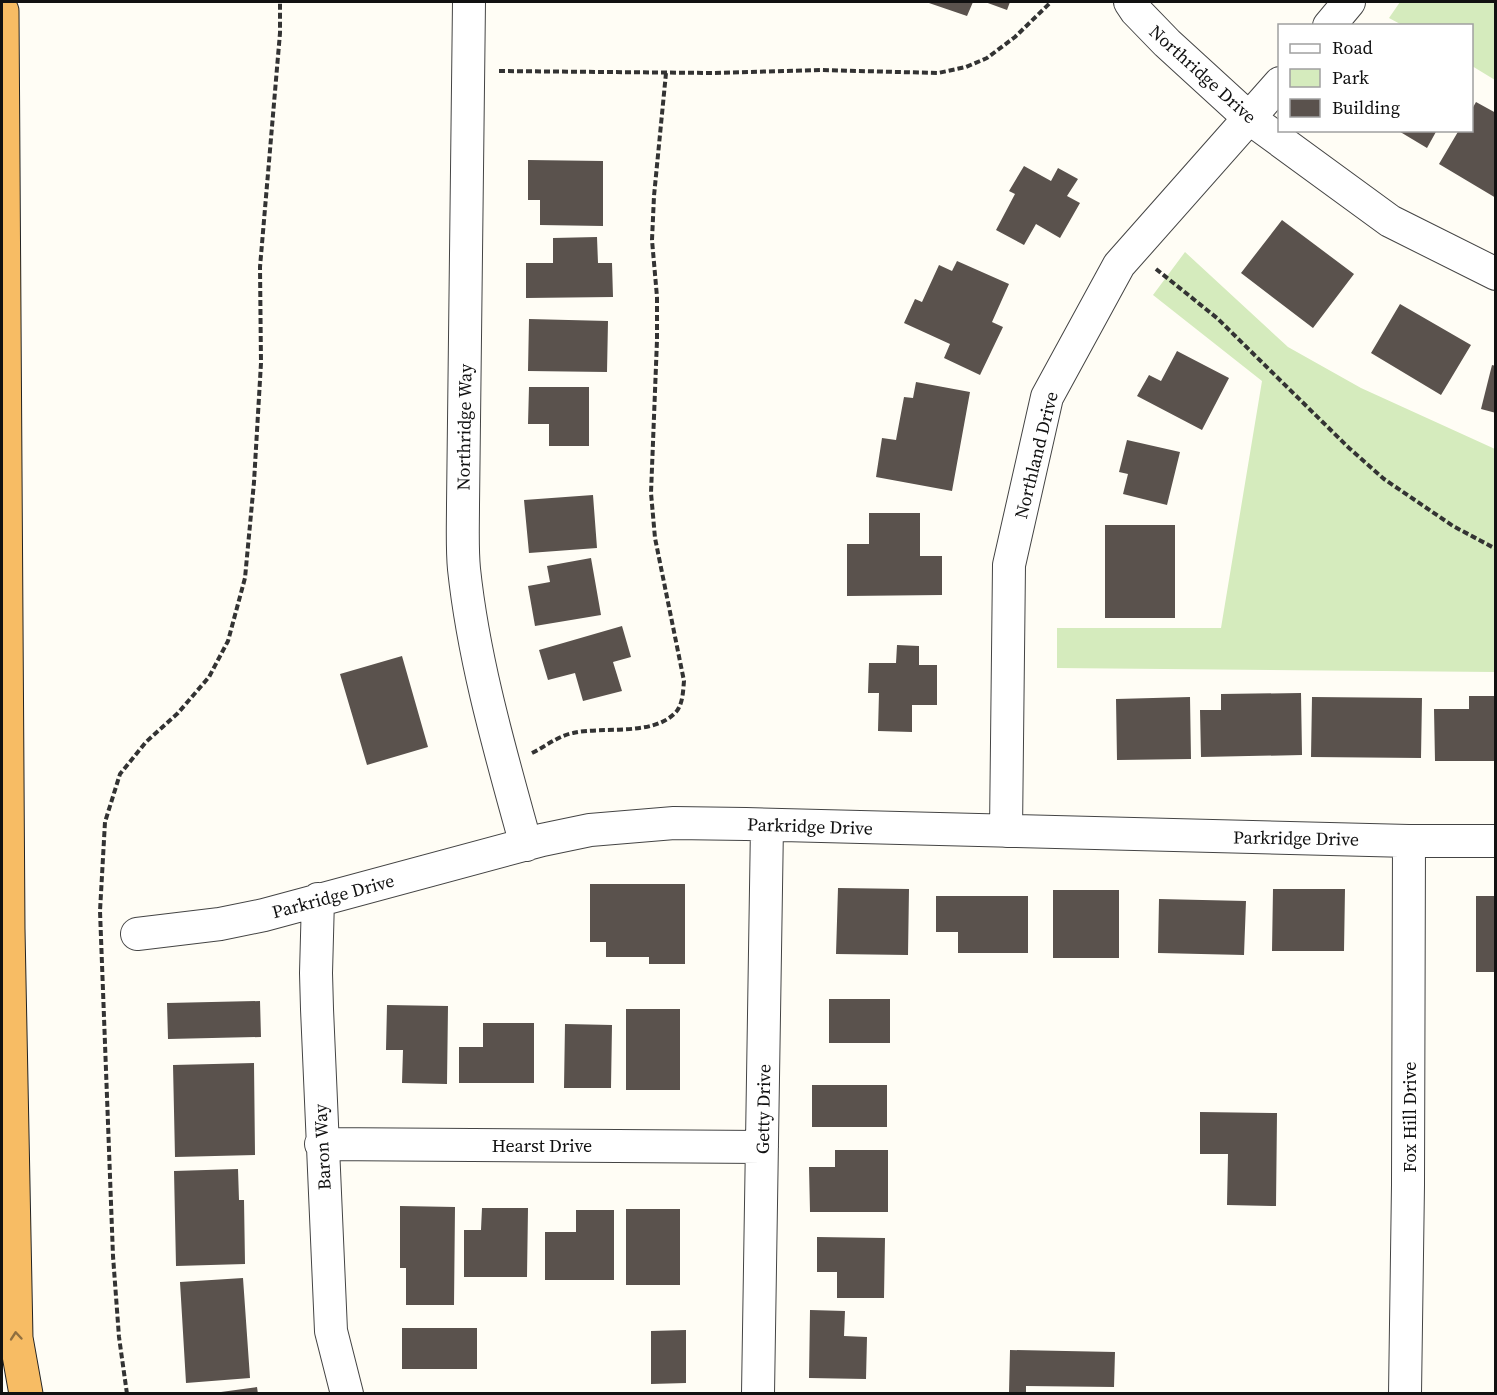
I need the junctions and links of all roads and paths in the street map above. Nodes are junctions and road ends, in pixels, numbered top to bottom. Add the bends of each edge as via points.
1 (280, 2) edge
2 (469, 2) edge
3 (1052, 2) edge
4 (1130, 2) edge
5 (1349, 2) edge
6 (2, 11) edge
7 (1331, 24) edge
8 (468, 71) junction
9 (666, 73) junction
10 (1278, 85) edge
11 (1249, 118) junction
12 (1131, 252) junction
13 (1496, 274) edge
14 (1496, 549) edge
15 (505, 768) junction
16 (767, 825) junction
17 (1006, 831) junction
18 (1409, 841) junction
19 (1496, 841) edge
20 (526, 845) junction
21 (318, 899) junction
22 (137, 934) dead end
23 (321, 1144) junction
24 (762, 1147) junction
25 (26, 1394) edge
26 (127, 1394) edge
27 (347, 1394) edge
28 (758, 1394) edge
29 (1405, 1394) edge

1 - 26 path via 260,267 261,363 245,578 228,641 209,677 120,774 105,822 100,911 112,1256
2 - 8 street, Northridge Way
3 - 9 path via 1016,37 987,58 938,73
4 - 11 street, Northridge Drive via 1167,43
5 - 7 street
25 -> 6 highway via 16,1338 8,941
8 - 9 path
8 - 15 street, Northridge Way via 464,567 474,638
9 - 15 path via 652,240 657,340 651,493 655,538 684,681 681,703 657,724 561,736
10 - 11 street, Northland Drive
11 - 12 street, Northland Drive
11 - 13 street, Northridge Drive via 1390,221
12 - 14 path via 1217,318 1384,479 1453,526
12 - 17 street, Northland Drive via 1119,265 1047,397 1009,565
15 - 20 street, Northridge Way
16 - 17 street, Parkridge Drive
16 - 20 street, Parkridge Drive via 638,825 591,830
16 - 24 street, Getty Drive
17 - 18 street, Parkridge Drive
18 - 19 street, Parkridge Drive
18 - 29 street, Fox Hill Drive
20 - 21 street, Parkridge Drive
21 - 22 street, Parkridge Drive via 220,924
21 - 23 street, Baron Way
23 - 24 street, Hearst Drive
23 - 27 street, Baron Way via 331,1331
24 - 28 street, Getty Drive

